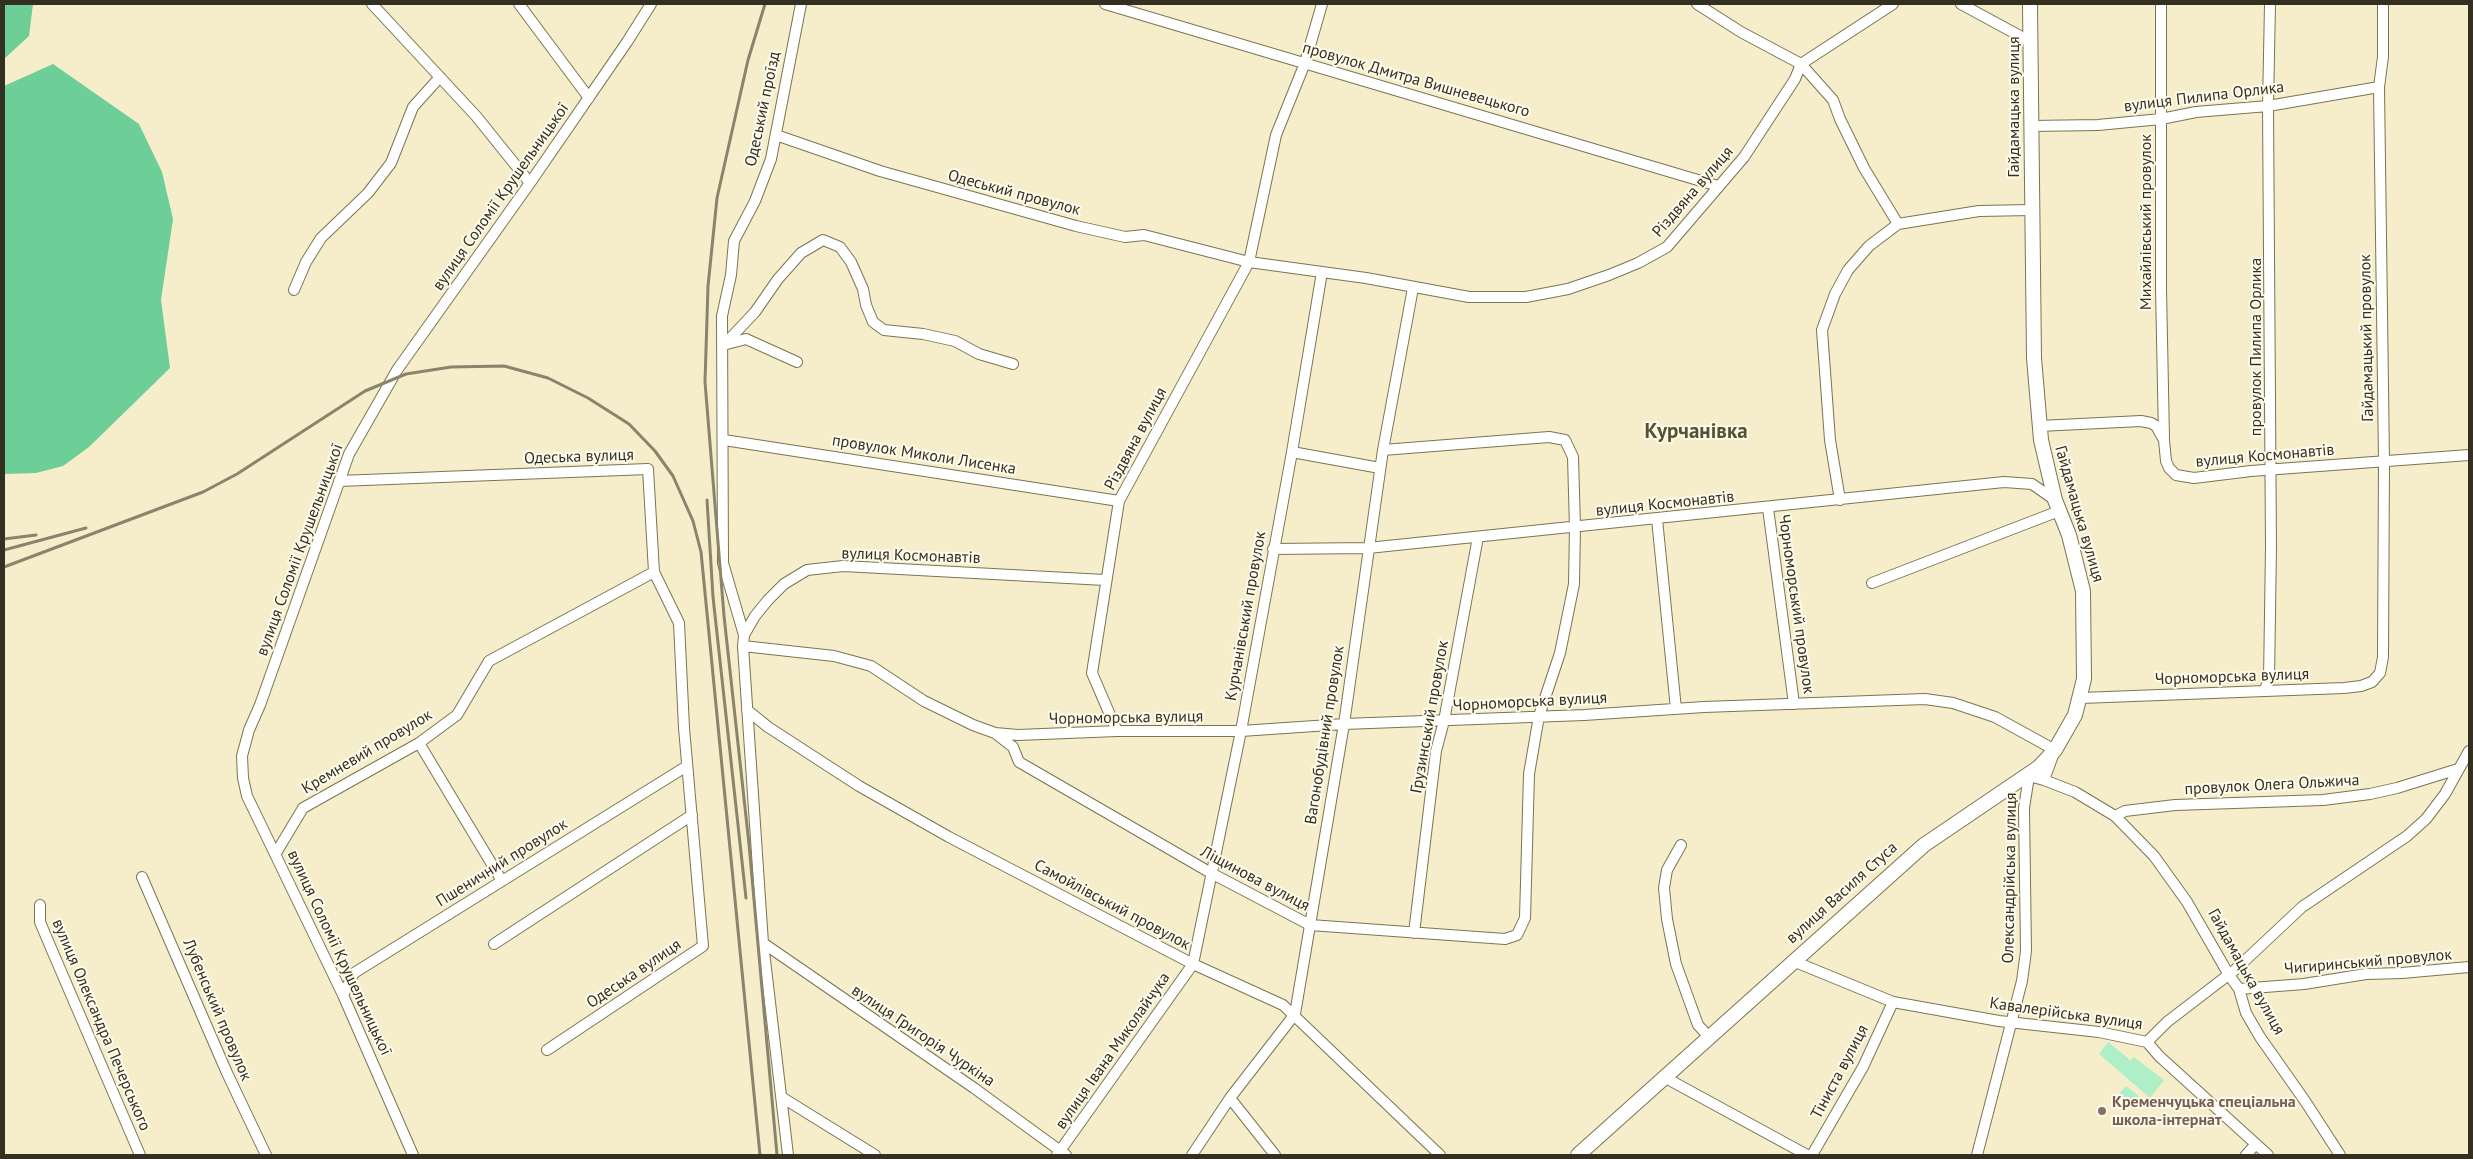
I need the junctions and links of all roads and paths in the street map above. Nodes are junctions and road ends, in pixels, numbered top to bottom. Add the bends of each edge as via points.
1 (372, 4) edge
2 (518, 4) edge
3 (801, 4) edge
4 (1105, 4) edge
5 (1322, 4) edge
6 (1696, 4) edge
7 (1893, 4) edge
8 (1961, 4) edge
9 (2030, 4) edge
10 (2161, 4) edge
11 (2270, 4) edge
12 (2383, 4) edge
13 (647, 5) edge
14 (2031, 42) junction
15 (1305, 64) junction
16 (1801, 64) junction
17 (440, 77) junction
18 (2379, 87) junction
19 (589, 98) junction
20 (2268, 106) junction
21 (2161, 119) junction
22 (2031, 126) junction
23 (776, 135) junction
24 (530, 183) junction
25 (1718, 186) junction
26 (2032, 210) junction
27 (1898, 224) junction
28 (1249, 262) junction
29 (1322, 272) junction
30 (1413, 288) junction
31 (294, 290) dead end
32 (724, 345) junction
33 (797, 362) dead end
34 (1013, 364) dead end
35 (2039, 426) junction
36 (724, 440) junction
37 (2164, 440) junction
38 (1383, 450) junction
39 (1292, 452) junction
40 (2469, 456) edge
41 (2384, 461) junction
42 (1380, 468) junction
43 (2271, 470) junction
44 (340, 481) junction
45 (1840, 500) junction
46 (1119, 501) junction
47 (2057, 506) junction
48 (1768, 508) junction
49 (1657, 519) junction
50 (1575, 528) junction
51 (1478, 537) junction
52 (1368, 548) junction
53 (1273, 549) junction
54 (654, 572) junction
55 (1105, 580) junction
56 (1872, 583) dead end
57 (744, 635) junction
58 (743, 646) junction
59 (2380, 673) joint
60 (2265, 689) junction
61 (2081, 698) junction
62 (1794, 704) junction
63 (1676, 709) junction
64 (747, 710) junction
65 (1539, 716) junction
66 (1444, 721) junction
67 (1344, 724) junction
68 (1117, 731) junction
69 (1241, 731) junction
70 (995, 732) junction
71 (419, 743) junction
72 (2055, 750) junction
73 (2469, 751) edge
74 (687, 766) junction
75 (2458, 769) junction
76 (2029, 776) junction
77 (2044, 780) junction
78 (692, 815) junction
79 (2116, 816) junction
80 (1681, 846) dead end
81 (276, 853) junction
82 (1211, 873) junction
83 (142, 877) dead end
84 (502, 881) junction
85 (40, 905) dead end
86 (1310, 925) junction
87 (1414, 933) junction
88 (763, 943) junction
89 (494, 944) dead end
90 (1793, 961) junction
91 (1193, 964) junction
92 (2469, 967) edge
93 (2229, 975) junction
94 (2239, 988) junction
95 (343, 995) junction
96 (1893, 1002) junction
97 (1295, 1014) junction
98 (2013, 1022) junction
99 (1708, 1036) junction
100 (2147, 1042) junction
101 (547, 1050) dead end
102 (1664, 1077) junction
103 (783, 1098) junction
104 (1230, 1098) junction
105 (2254, 1145) junction
106 (1061, 1154) edge
107 (140, 1155) edge
108 (266, 1155) edge
109 (413, 1155) edge
110 (788, 1155) edge
111 (875, 1155) edge
112 (1192, 1155) edge
113 (1275, 1155) edge
114 (1440, 1155) edge
115 (1578, 1155) edge
116 (1807, 1155) edge
117 (1812, 1155) edge
118 (1977, 1155) edge
119 (2246, 1155) edge
120 (2268, 1155) edge
121 (2340, 1155) edge

1 - 17 street
2 - 19 street
3 - 23 street, Одеський проїзд
4 - 15 street, провулок Дмитра Вишневецького
5 - 15 street, Різдвяна вулиця
6 - 16 street
7 - 16 street
8 - 14 street
9 - 14 main road, Гайдамацька вулиця
10 - 21 street, Михайлівський провулок
11 - 20 street, провулок Пилипа Орлика
12 - 18 street, Гайдамацький провулок via 2383,57
13 - 19 street, вулиця Соломії Крушельницької
14 - 22 main road, Гайдамацька вулиця
15 - 25 street, провулок Дмитра Вишневецького
15 - 28 street, Різдвяна вулиця via 1276,135
16 - 25 street, Різдвяна вулиця via 1796,79 1744,157
16 - 27 street via 1833,100 1864,168
17 - 24 street
17 - 31 street via 412,107 392,163 368,193 321,238
18 - 20 street, вулиця Пилипа Орлика
18 - 41 street, Гайдамацький провулок
19 - 24 street, вулиця Соломії Крушельницької
20 - 21 street, вулиця Пилипа Орлика via 2196,112
20 - 43 street, провулок Пилипа Орлика
21 - 22 street, вулиця Пилипа Орлика via 2098,125
21 - 37 street, Михайлівський провулок
22 - 26 main road, Гайдамацька вулиця
23 - 28 street, Одеський провулок via 880,171 1015,210 1125,237 1153,237
23 - 32 street, Одеський проїзд via 755,201 734,241 722,316
24 - 44 street, вулиця Соломії Крушельницької via 397,370 349,454
25 - 30 street, Різдвяна вулиця via 1667,247 1638,263 1568,289 1526,297 1469,297
26 - 27 street via 1978,211
26 - 35 main road, Гайдамацька вулиця via 2034,358
27 - 45 street via 1869,246 1848,270 1822,330 1830,440
28 - 29 street, Різдвяна вулиця
28 - 46 street, Різдвяна вулиця
29 - 30 street, Різдвяна вулиця
29 - 39 street, Курчанівський провулок
30 - 38 street, Вагонобудівний провулок
32 - 33 street via 746,339
32 - 34 street via 755,312 801,252 823,240 840,247 851,262 873,322 884,330 955,341 979,354
32 - 36 street, Одеський проїзд
35 - 37 street via 2141,421 2156,426
35 - 47 main road, Гайдамацька вулиця
36 - 46 street, провулок Миколи Лисенка
36 - 57 street, Одеський проїзд via 723,563
37 - 43 street, вулиця Космонавтів via 2166,460 2176,475
38 - 42 street, Вагонобудівний провулок
38 - 50 street, Ліщинова вулиця via 1549,437 1565,440 1573,457
39 - 42 street
39 - 53 street, Курчанівський провулок
40 - 41 street, вулиця Космонавтів
41 - 43 street, вулиця Космонавтів
41 - 59 street, Гайдамацький провулок
42 - 52 street, Вагонобудівний провулок
43 - 60 street, провулок Пилипа Орлика via 2269,680
44 - 54 street, Одеська вулиця via 648,469
44 - 81 street, вулиця Соломії Крушельницької via 242,756 247,796
45 - 47 street, вулиця Космонавтів via 2004,482 2032,484
45 - 48 street, вулиця Космонавтів
46 - 55 street, Різдвяна вулиця
47 - 56 street
47 - 61 main road, Гайдамацька вулиця via 2069,535 2083,591 2085,659
48 - 49 street, вулиця Космонавтів
48 - 62 street, Чорноморський провулок
49 - 50 street, вулиця Космонавтів
49 - 63 street
50 - 51 street, вулиця Космонавтів
50 - 65 street, Ліщинова вулиця via 1574,584 1560,653
51 - 52 street, вулиця Космонавтів
51 - 66 street, Грузинський провулок
52 - 53 street, вулиця Космонавтів
52 - 67 street, Вагонобудівний провулок
53 - 69 street, Курчанівський провулок
54 - 71 street, Кремневий провулок via 489,661 457,714
54 - 74 street, Одеська вулиця via 679,623
55 - 57 street, вулиця Космонавтів via 843,566 807,570 784,584 768,600
55 - 68 street, Різдвяна вулиця via 1092,673
57 - 58 street
58 - 64 street
58 - 70 street, Ліщинова вулиця via 852,660 883,673 950,714
59 - 60 street, Чорноморська вулиця via 2372,682 2361,686
60 - 61 street, Чорноморська вулиця
61 - 72 main road, Гайдамацька вулиця
62 - 63 street, Чорноморська вулиця
62 - 72 street, Чорноморська вулиця via 1925,699 1953,703 1995,718
63 - 65 street, Чорноморська вулиця
64 - 88 street
64 - 91 street, Самойлівський провулок via 867,791
65 - 66 street, Чорноморська вулиця
65 - 87 street, Ліщинова вулиця via 1529,774 1525,918 1517,935 1505,939
66 - 67 street, Чорноморська вулиця
66 - 87 street, Грузинський провулок via 1436,751
67 - 69 street, Чорноморська вулиця
67 - 86 street, Вагонобудівний провулок
68 - 69 street, Чорноморська вулиця
68 - 70 street, Чорноморська вулиця via 1018,735
69 - 82 street, Курчанівський провулок
70 - 82 street, Ліщинова вулиця via 1013,747 1019,762
71 - 81 street, Кремневий провулок via 303,808
71 - 84 street
72 - 76 main road, вулиця Василя Стуса
72 - 77 street, Гайдамацька вулиця
73 - 75 street, Кавалерійська вулиця
74 - 78 street, Одеська вулиця
74 - 84 street, Пшеничний провулок
75 - 79 street, провулок Олега Ольжича via 2370,794 2323,800 2175,805 2125,811
75 - 93 street, Кавалерійська вулиця via 2426,819 2407,836 2302,908
76 - 77 street
76 - 90 main road, вулиця Василя Стуса via 1924,844
76 - 98 street, Олександрійська вулиця via 2023,841 2026,951
77 - 79 street, Гайдамацька вулиця via 2075,792
78 - 89 street
78 - 101 street, Одеська вулиця via 703,946
79 - 93 street, Гайдамацька вулиця via 2154,856 2187,902
80 - 99 street via 1667,870 1664,888 1667,919 1676,964 1698,1025
81 - 95 street, вулиця Соломії Крушельницької
82 - 86 street, Ліщинова вулиця
82 - 91 street, Курчанівський провулок
83 - 108 street, Лубенський провулок
84 - 95 street, Пшеничний провулок via 354,973
85 - 107 street, вулиця Олександра Печерського via 40,922
86 - 87 street, Ліщинова вулиця
86 - 97 street, Вагонобудівний провулок
88 - 103 street
88 - 106 street, вулиця Григорія Чуркіна via 974,1088
90 - 96 street, Кавалерійська вулиця
90 - 99 main road, вулиця Василя Стуса
91 - 97 street, Самойлівський провулок via 1283,1005
91 - 106 street, вулиця Івана Миколайчука
92 - 94 street, Чигиринський провулок
93 - 94 street, Гайдамацька вулиця
93 - 100 street, Кавалерійська вулиця via 2167,1022
94 - 121 street, Гайдамацька вулиця via 2246,1013 2260,1037
95 - 109 street, вулиця Соломії Крушельницької
96 - 98 street, Кавалерійська вулиця
96 - 117 street, Тіниста вулиця via 1864,1067
97 - 104 street, Вагонобудівний провулок
97 - 114 street, Самойлівський провулок
98 - 100 street, Кавалерійська вулиця via 2099,1032
98 - 118 street, Олександрійська вулиця
99 - 102 main road, вулиця Василя Стуса
100 - 105 street
102 - 115 main road, вулиця Василя Стуса
102 - 116 street
103 - 110 street
103 - 111 street
104 - 112 street, Вагонобудівний провулок
104 - 113 street
105 - 119 street
105 - 120 street

